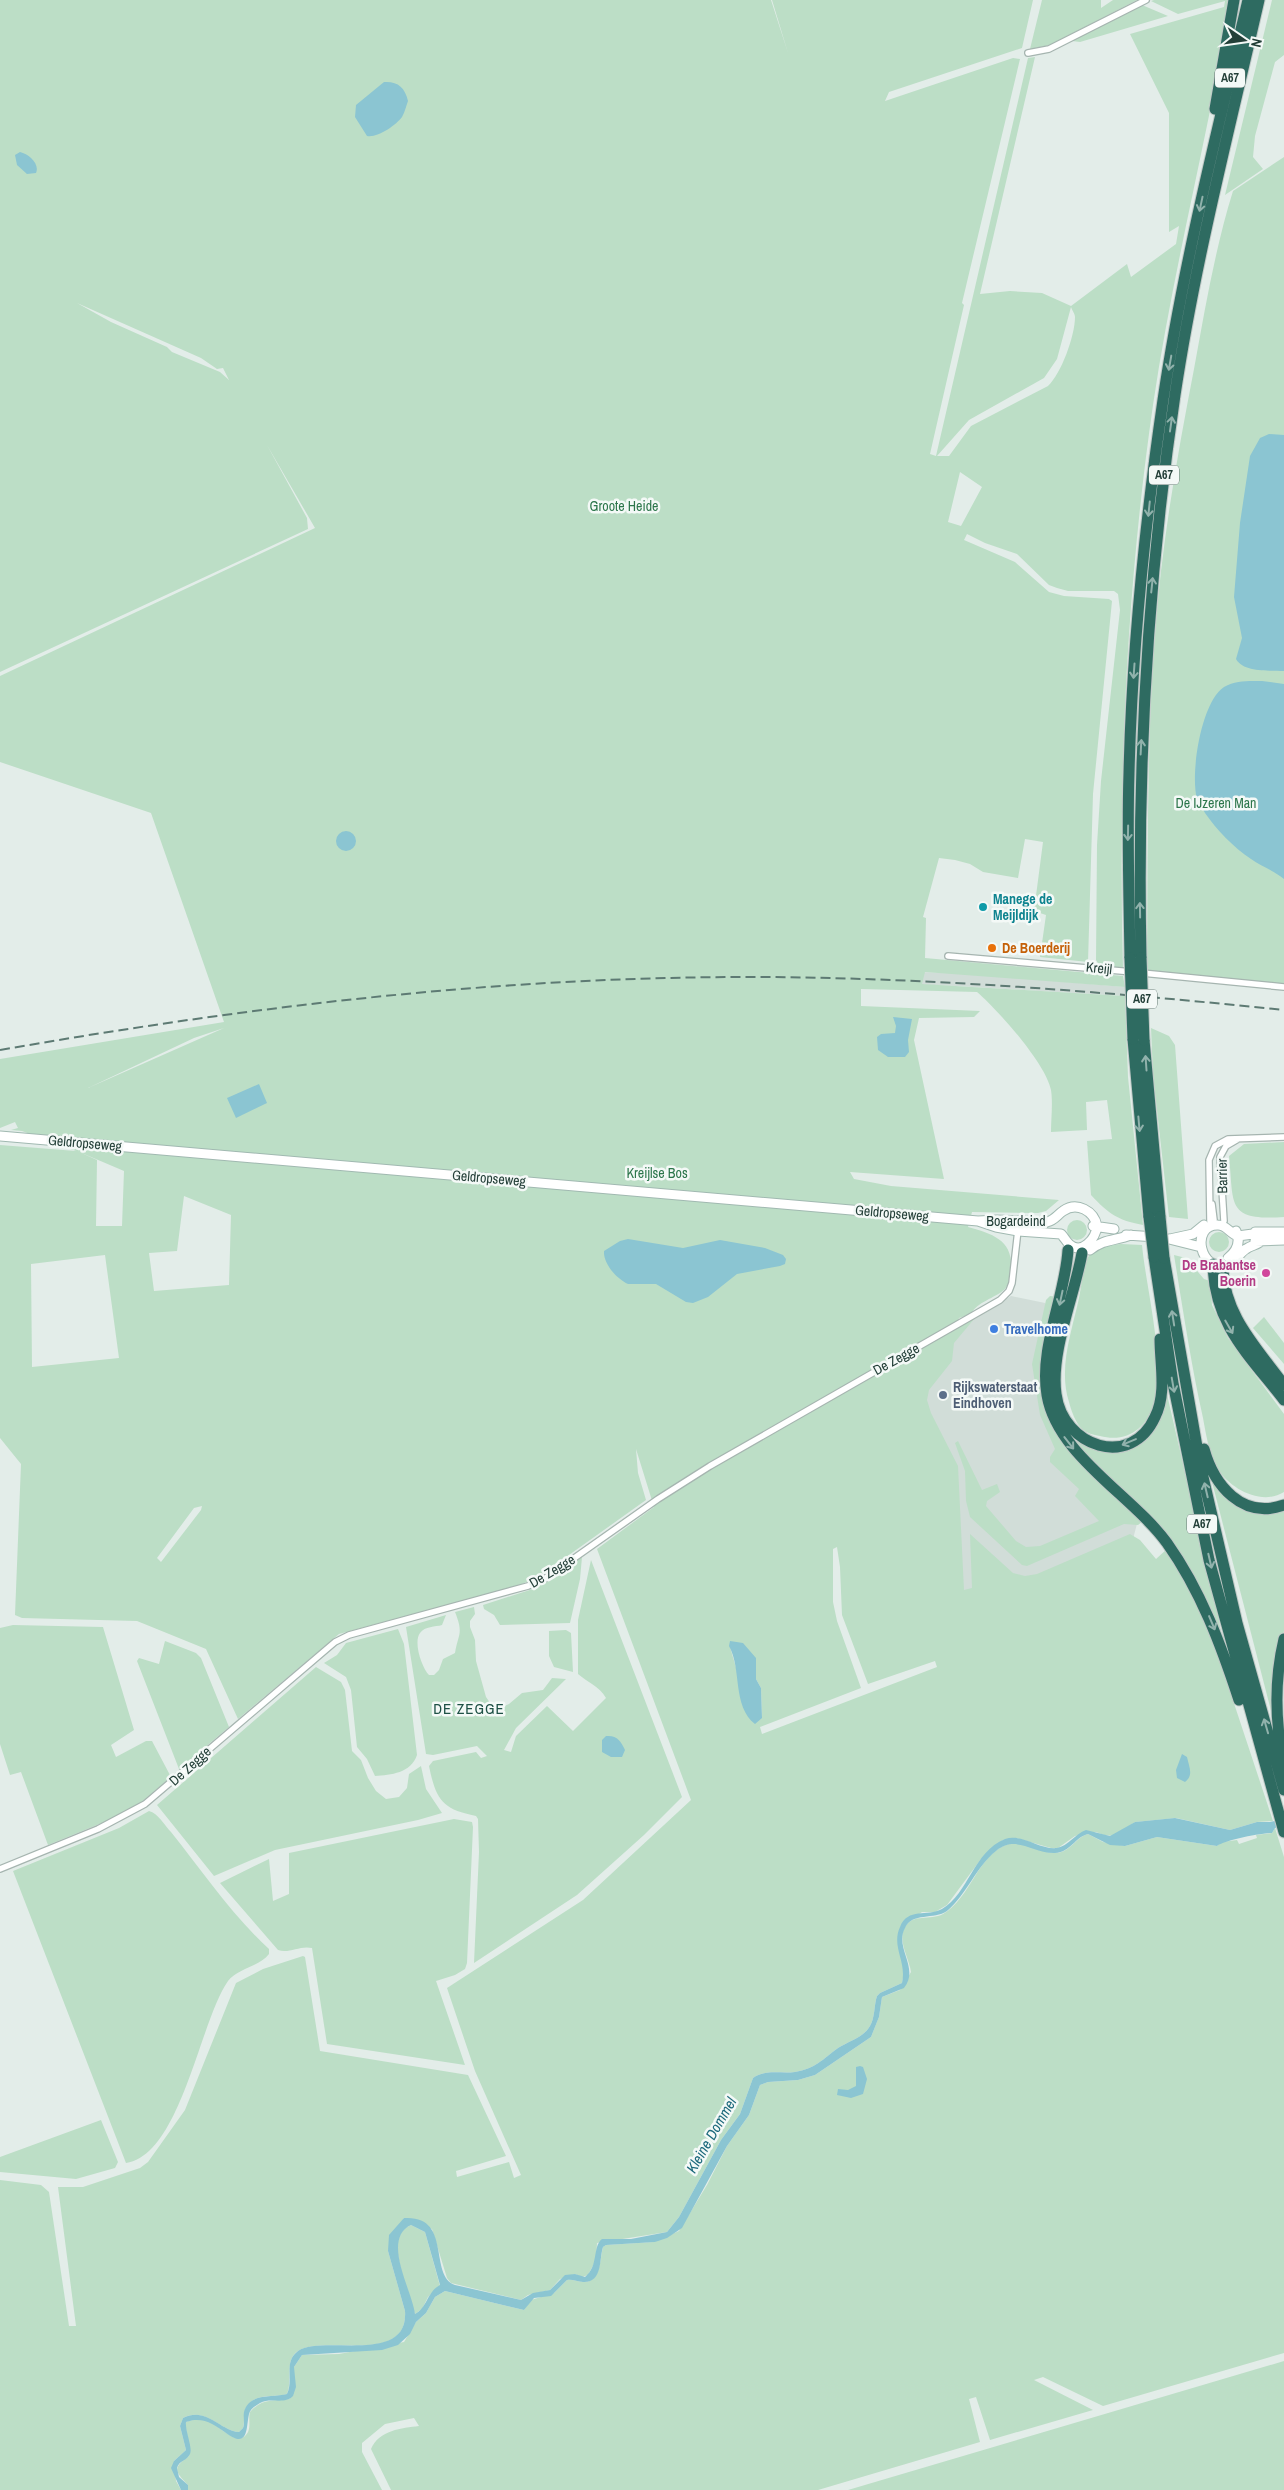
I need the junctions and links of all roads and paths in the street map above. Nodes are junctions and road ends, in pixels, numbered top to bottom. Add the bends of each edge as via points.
1 (1146, 0) edge
2 (1234, 0) edge
3 (1248, 0) edge
4 (1260, 0) edge
5 (1028, 53) dead end
6 (1212, 156) junction
7 (948, 956) dead end
8 (1135, 958) junction
9 (1284, 987) edge
10 (0, 1136) edge
11 (1284, 1137) edge
12 (1238, 1139) junction
13 (1077, 1210) junction
14 (978, 1221) junction
15 (1019, 1221) junction
16 (1224, 1221) junction
17 (1213, 1222) junction
18 (1018, 1231) junction
19 (1284, 1232) edge
20 (1097, 1233) junction
21 (1058, 1235) junction
22 (1130, 1235) junction
23 (1260, 1238) junction
24 (1170, 1239) junction
25 (1284, 1240) edge
26 (1239, 1241) junction
27 (1200, 1245) junction
28 (1077, 1251) junction
29 (1159, 1258) junction
30 (1221, 1263) junction
31 (1160, 1302) junction
32 (1284, 1384) edge
33 (1187, 1400) junction
34 (1284, 1400) edge
35 (1284, 1505) edge
36 (1284, 1639) edge
37 (1259, 1743) junction
38 (1284, 1765) edge
39 (1284, 1790) edge
40 (1282, 1826) edge
41 (0, 1869) edge

1 - 5 street via 1049,49
2 - 6 highway, A67 via 1214,117
3 - 6 highway, A67
8 -> 4 highway, A67 via 1141,754 1160,504 1175,394 1194,292
6 -> 8 highway, A67 via 1182,291 1164,397 1138,614 1129,762
7 - 9 street, Kreijl
8 - 29 highway, A67, bridge via 1138,1039
10 - 14 main road, Geldropseweg
11 - 12 street, Barrier
12 - 16 street, Barrier via 1226,1146 1220,1157
12 - 17 street, Barrier via 1221,1141 1210,1156
13 - 15 main road, Bogardeind via 1067,1209 1055,1220 1047,1222
13 - 20 main road via 1086,1215
13 - 21 main road via 1063,1219
14 - 15 main road, Bogardeind
14 - 18 main road, Bogardeind
15 - 18 street, De Zegge
16 - 17 main road
16 - 26 main road
17 - 24 main road via 1197,1232
17 - 26 main road via 1225,1227
17 - 27 main road
18 - 21 main road, Bogardeind
18 - 41 street, De Zegge via 1011,1287 1000,1300 710,1466 546,1578 522,1588 349,1635 334,1642 145,1804 98,1829
19 - 23 main road
20 - 22 main road
20 - 22 main road via 1114,1229
20 - 28 main road
21 - 28 main road
22 - 24 main road
23 - 25 main road
23 - 26 main road
24 - 27 main road
26 - 30 main road
27 - 30 main road via 1205,1257
31 -> 28 highway, A67 via 1162,1392 1154,1420 1143,1434 1128,1443 1108,1447 1091,1444 1075,1434 1056,1400 1057,1359 1078,1270
28 -> 37 highway, A67 via 1064,1285 1046,1364 1045,1382 1051,1411 1072,1448 1142,1514 1181,1564 1207,1612 1246,1718
29 - 31 highway, A67
33 -> 29 highway, A67
30 - 32 highway via 1226,1293 1237,1320
30 -> 34 highway via 1214,1290 1224,1319
31 -> 37 highway, A67 via 1209,1560
33 - 35 highway, A67 via 1209,1467 1221,1486 1231,1496 1250,1506 1270,1508
39 -> 33 highway, A67 via 1236,1623
36 - 38 highway via 1276,1705
37 - 40 highway, A67

